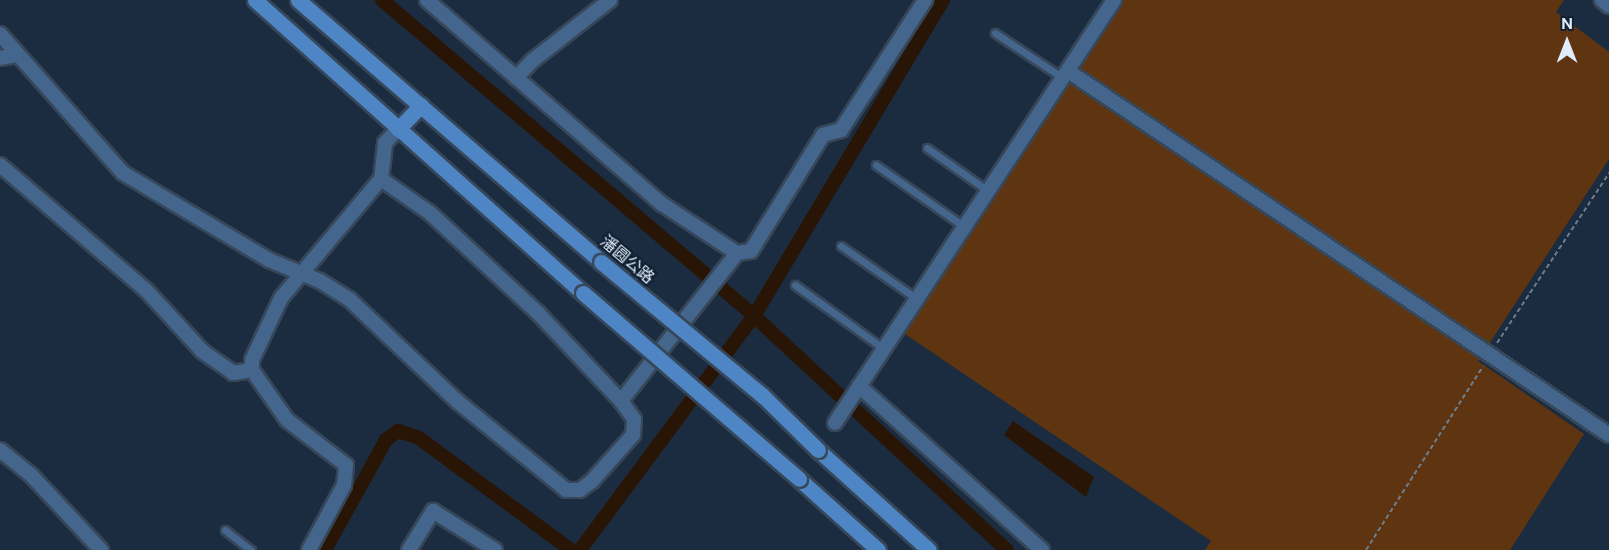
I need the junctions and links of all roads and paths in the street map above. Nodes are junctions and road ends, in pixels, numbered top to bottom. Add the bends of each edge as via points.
1 (255, 0) edge
2 (298, 0) edge
3 (427, 0) edge
4 (610, 0) edge
5 (925, 0) edge
6 (1114, 0) edge
7 (1602, 0) edge
8 (1609, 6) edge
9 (995, 33) dead end
10 (0, 34) edge
11 (17, 55) junction
12 (0, 58) edge
13 (1066, 74) junction
14 (516, 78) junction
15 (421, 105) junction
16 (398, 129) junction
17 (927, 148) dead end
18 (0, 165) edge
19 (876, 165) dead end
20 (381, 179) junction
21 (988, 190) junction
22 (964, 227) junction
23 (841, 246) dead end
24 (734, 257) junction
25 (302, 273) junction
26 (795, 285) dead end
27 (917, 299) junction
28 (884, 349) junction
29 (252, 370) junction
30 (857, 388) junction
31 (621, 401) junction
32 (835, 423) dead end
33 (1609, 435) edge
34 (0, 450) edge
35 (225, 530) dead end
36 (101, 550) edge
37 (251, 550) edge
38 (309, 550) edge
39 (410, 550) edge
40 (495, 550) edge
41 (878, 550) edge
42 (929, 550) edge
43 (1042, 550) edge

1 - 16 main road
2 - 15 main road, 潘圆公路
3 - 14 street
4 - 14 street
5 - 24 street via 842,130 823,135 751,251
6 - 13 street
7 - 8 street
9 - 13 lane
10 - 11 street
11 - 12 street
11 - 25 street via 123,173 269,260
13 - 21 street
13 - 33 street
14 - 24 street via 662,204
15 - 16 main road
15 - 42 main road, 潘圆公路, bridge via 763,396
16 - 20 street via 385,143
16 - 41 main road, bridge
17 - 21 lane
18 - 29 street via 146,290 202,351 233,373
19 - 22 lane
20 - 25 street
20 - 31 street via 430,213 464,244 538,313
21 - 22 street
22 - 27 street
23 - 27 lane
24 - 31 street
25 - 29 street via 281,298 259,340
25 - 31 street via 350,299 457,401 566,490 580,490 592,481 633,435 634,419
26 - 28 lane
27 - 28 street
28 - 30 street
29 - 38 street via 286,420 346,465 344,485
30 - 32 street
30 - 43 street
34 - 36 street via 31,474
35 - 37 lane
39 - 40 street via 433,512

